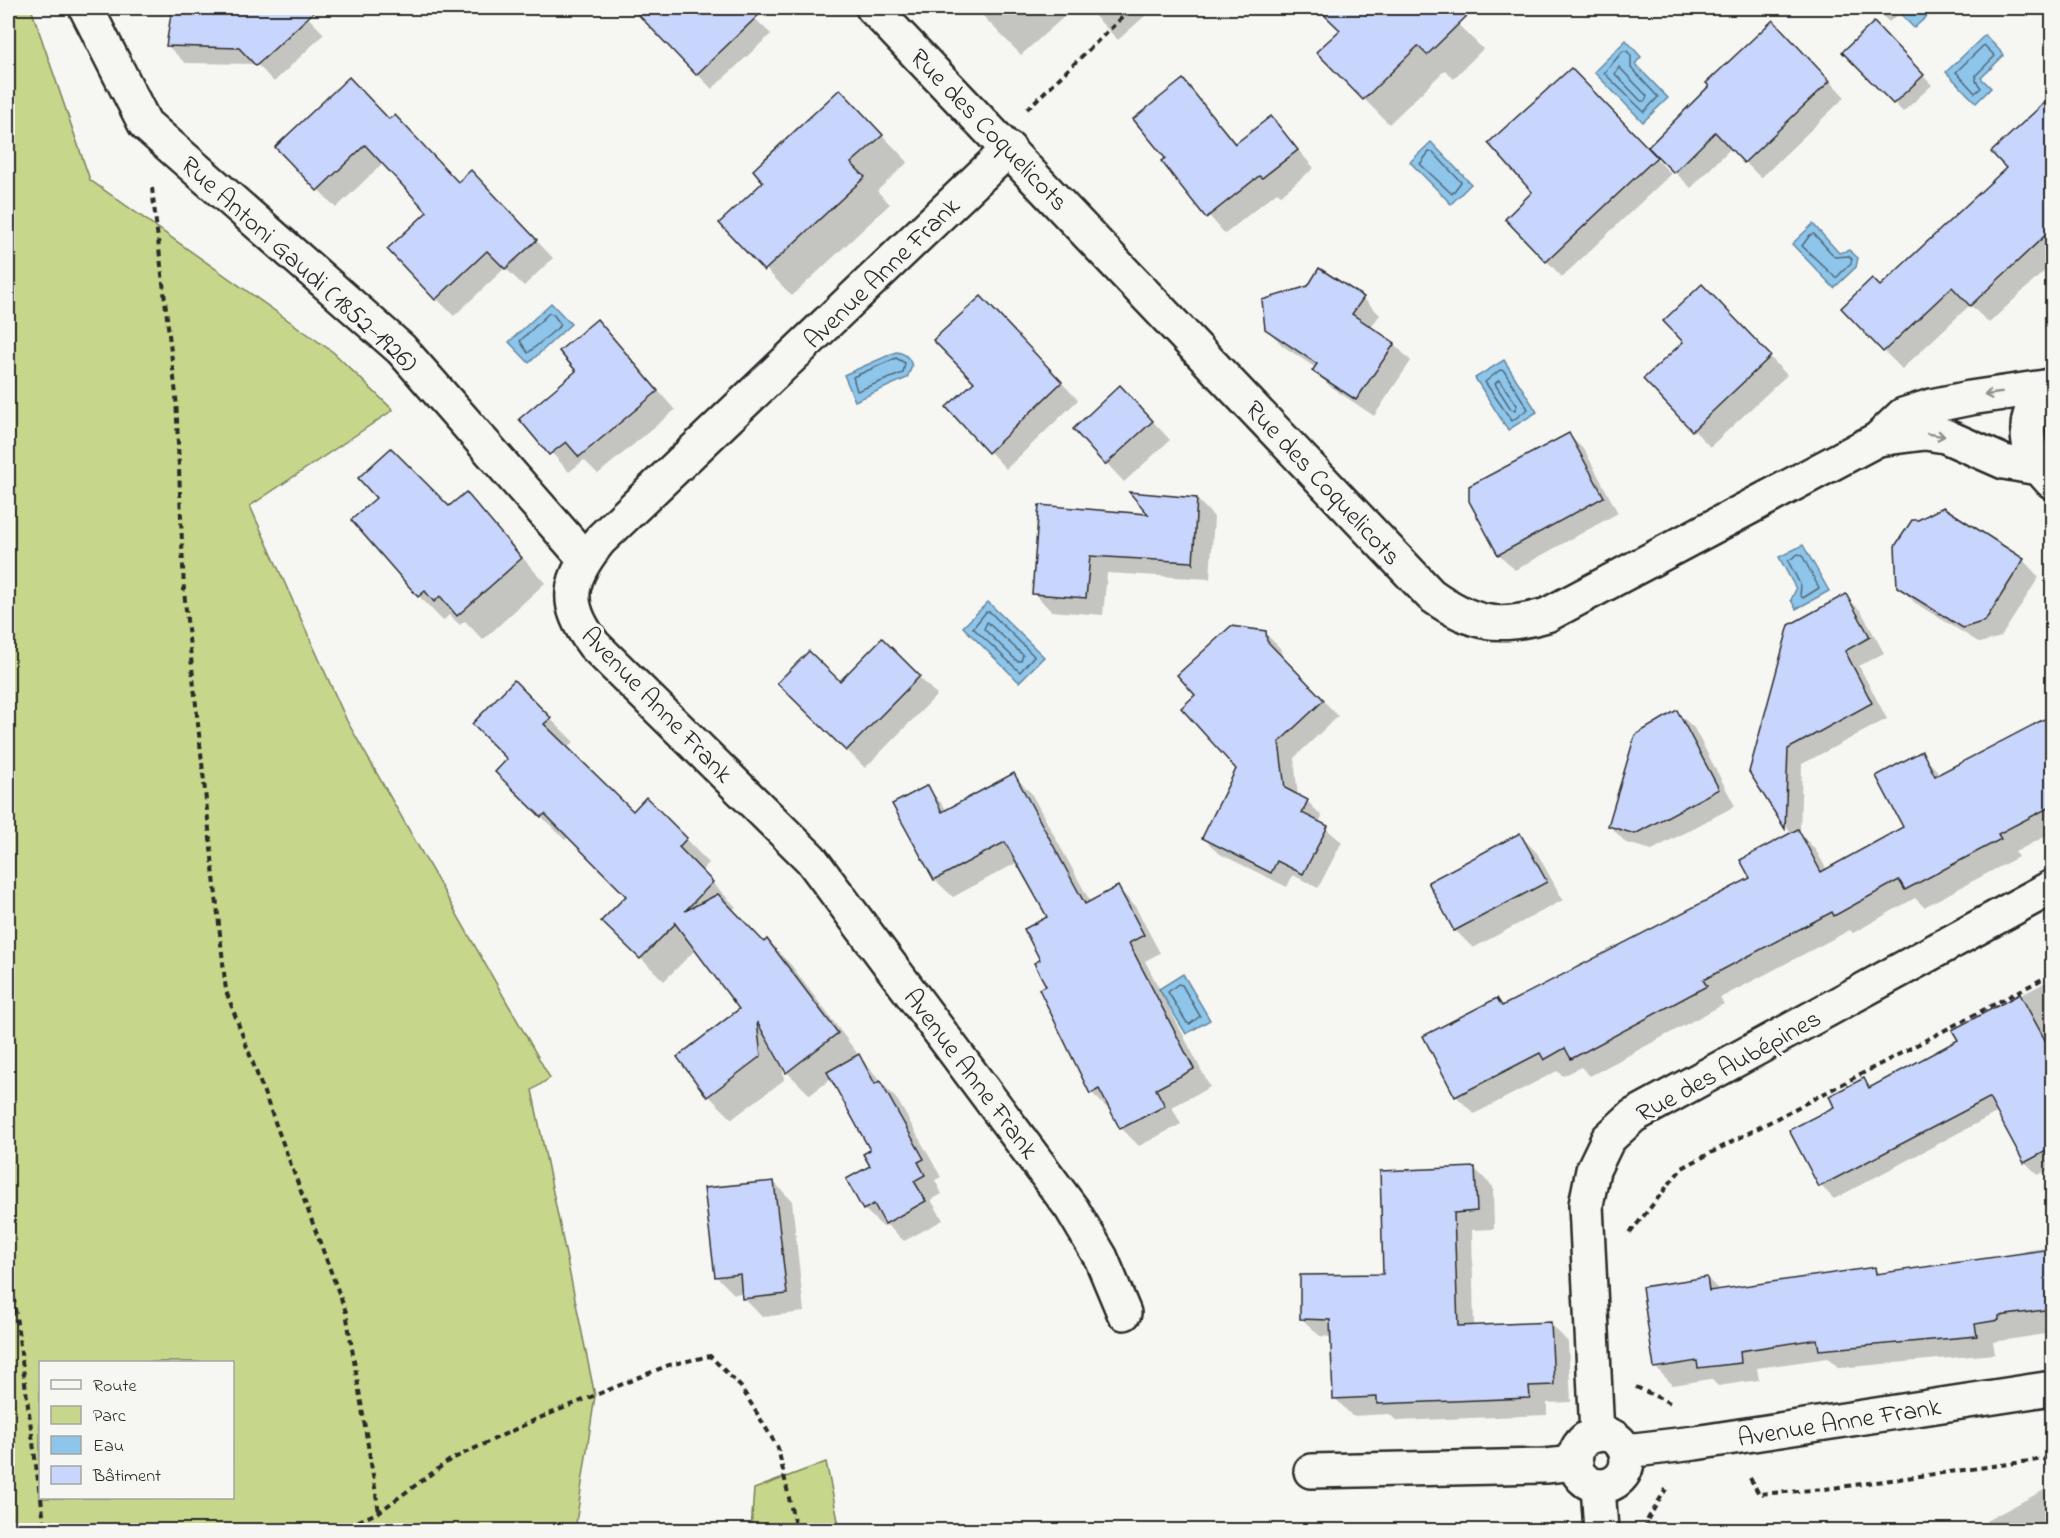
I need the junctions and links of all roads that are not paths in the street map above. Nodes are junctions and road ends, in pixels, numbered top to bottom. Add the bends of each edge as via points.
1 (86, 8) edge
2 (873, 8) edge
3 (1009, 149) junction
4 (2052, 385) edge
5 (1878, 440) junction
6 (2045, 475) edge
7 (585, 559) junction
8 (2052, 887) edge
9 (1124, 1313) dead end
10 (2052, 1388) edge
11 (1597, 1435) junction
12 (1626, 1451) junction
13 (1575, 1462) junction
14 (1311, 1471) dead end
15 (1598, 1486) junction
16 (1601, 1530) edge

1 - 7 street, Rue Antoni Gaudi (1852-1926) via 145,124 401,349
2 - 3 street, Rue des Coquelicots
3 - 5 street, Rue des Coquelicots via 1431,595 1453,611 1477,621 1520,623 1547,615
3 - 7 street, Avenue Anne Frank
4 -> 5 street, Rue des Coquelicots via 1931,406 1904,415
4 - 6 street, Rue des Coquelicots via 2032,410 2028,430 2030,450
5 -> 6 street, Rue des Coquelicots via 1925,433 1945,436
7 - 9 street, Avenue Anne Frank via 572,592 579,625 594,645 811,859 1072,1209 1101,1258
8 - 11 street, Rue des Aubépines via 1633,1116 1608,1139 1593,1170 1586,1205
10 - 12 street, Avenue Anne Frank
11 - 12 street via 1606,1434 1618,1440
11 - 13 street via 1581,1443
12 - 15 street via 1627,1465 1621,1477 1610,1485
13 - 14 street
13 - 15 street via 1584,1480
15 - 16 street

